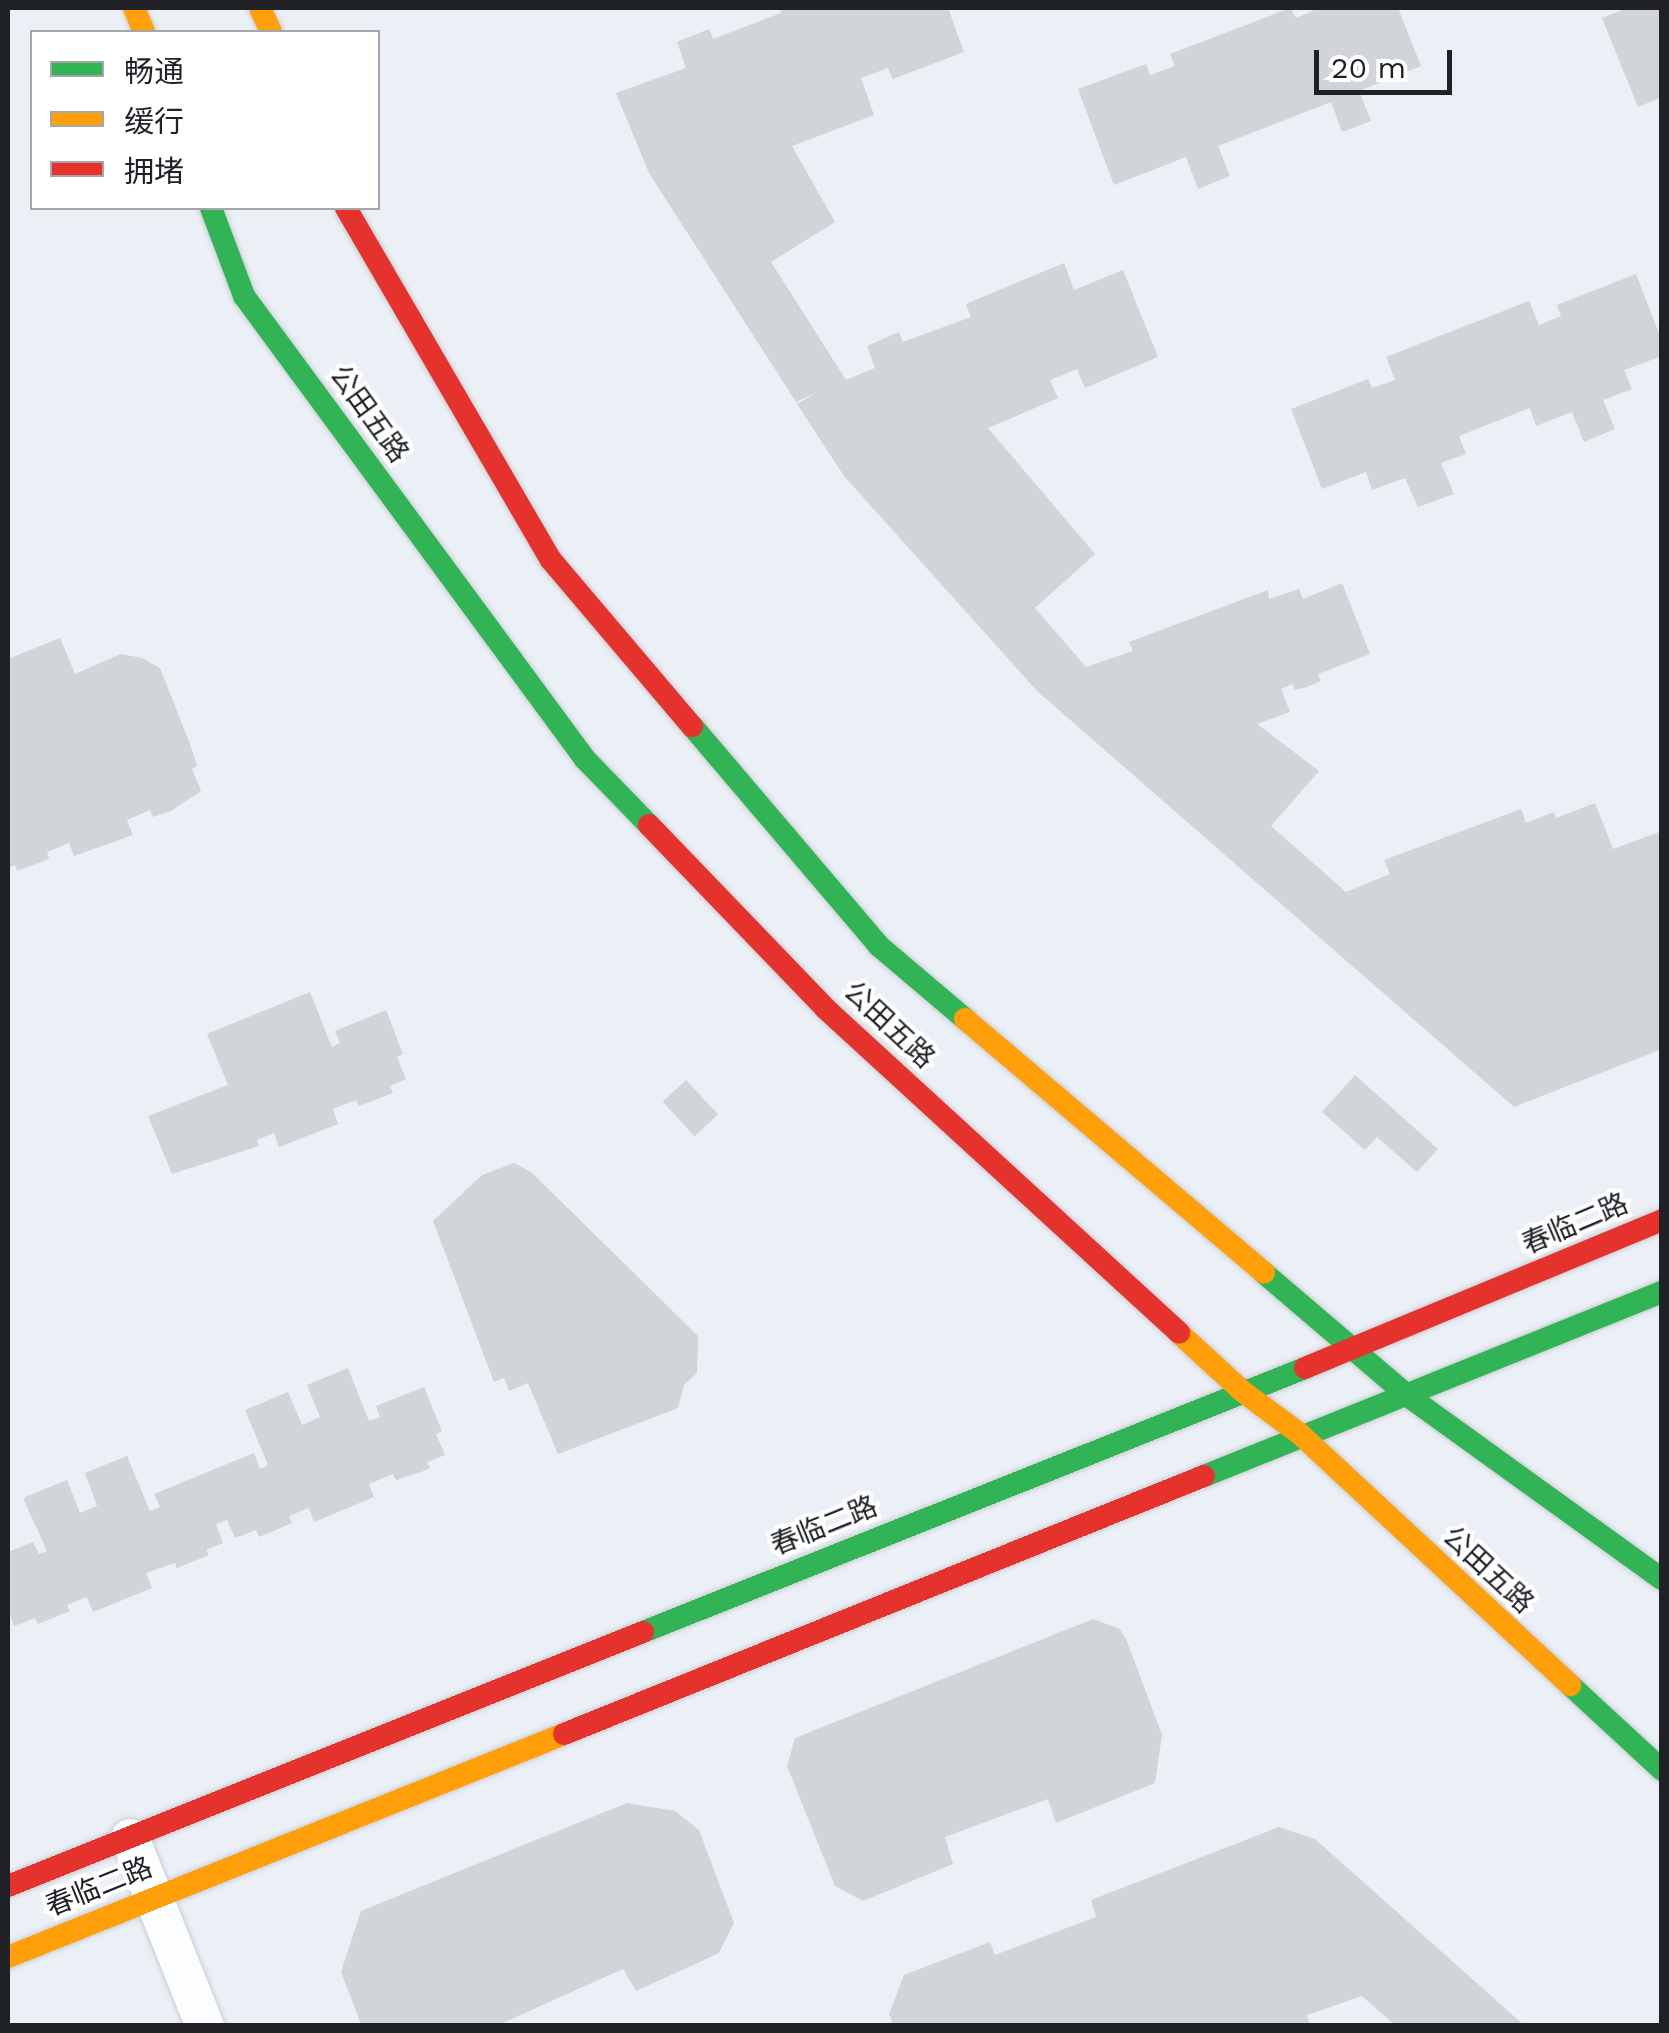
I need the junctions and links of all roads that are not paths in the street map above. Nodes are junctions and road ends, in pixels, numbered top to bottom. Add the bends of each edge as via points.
1 (211, 210) edge
2 (347, 210) edge
3 (1662, 1220) edge
4 (1662, 1292) edge
5 (1354, 1348) junction
6 (1242, 1391) junction
7 (1408, 1396) junction
8 (1300, 1434) junction
9 (1662, 1578) edge
10 (1626, 1742) junction
11 (1662, 1770) edge
12 (1662, 1780) edge
13 (130, 1838) junction
14 (8, 1886) edge
15 (154, 1897) junction
16 (8, 1958) edge
17 (205, 2026) edge

1 - 6 main road, 公田五路 via 244,296 585,758 826,1009
2 - 5 main road, 公田五路 via 552,560 879,946
3 - 5 main road, 春临二路
4 - 7 main road, 春临二路
5 - 6 main road, 春临二路
5 - 7 main road, 公田五路
6 - 8 main road, 公田五路
6 - 13 main road, 春临二路
7 - 8 main road, 春临二路
7 - 9 main road, 公田五路
8 - 10 main road, 公田五路
8 - 15 main road, 春临二路
10 - 11 main road, 公田五路
10 - 12 main road
13 - 14 main road, 春临二路
13 - 15 street
15 - 16 main road, 春临二路
15 - 17 street

